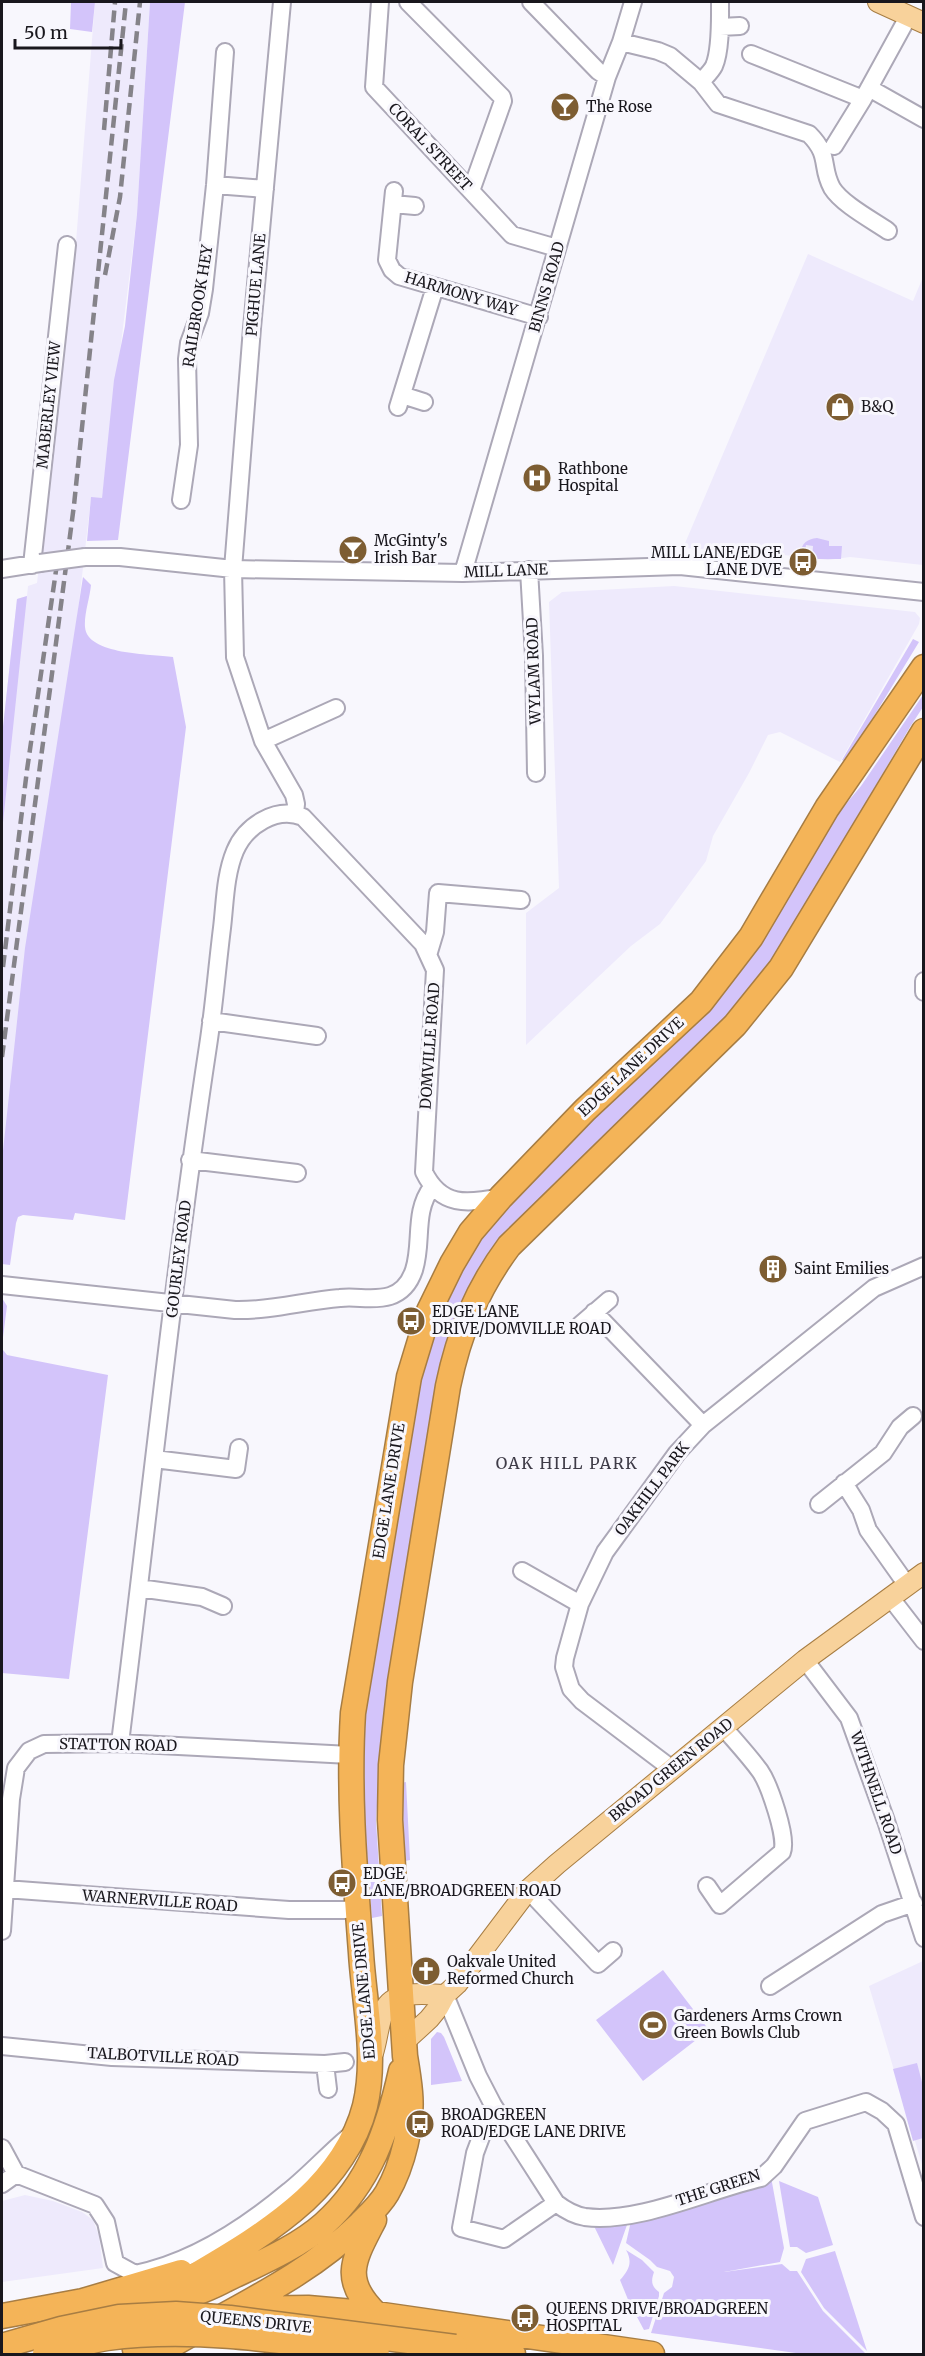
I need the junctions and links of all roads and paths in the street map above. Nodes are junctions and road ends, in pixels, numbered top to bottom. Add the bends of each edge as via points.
1 (282, 2) edge
2 (380, 2) edge
3 (408, 2) edge
4 (633, 2) edge
5 (720, 2) edge
6 (878, 2) edge
7 (536, 4) edge
8 (916, 20) edge
9 (740, 26) dead end
10 (720, 27) junction
11 (621, 42) junction
12 (225, 52) dead end
13 (751, 54) dead end
14 (607, 77) junction
15 (701, 82) junction
16 (866, 94) junction
17 (924, 119) edge
18 (834, 146) dead end
19 (215, 184) junction
20 (265, 189) junction
21 (471, 191) junction
22 (415, 206) dead end
23 (888, 231) dead end
24 (66, 245) dead end
25 (557, 248) junction
26 (435, 287) junction
27 (539, 317) junction
28 (424, 402) dead end
29 (179, 488) dead end
30 (36, 564) junction
31 (2, 569) edge
32 (233, 569) junction
33 (529, 570) junction
34 (463, 573) junction
35 (918, 593) edge
36 (924, 667) edge
37 (336, 708) dead end
38 (924, 731) edge
39 (263, 741) junction
40 (537, 773) dead end
41 (295, 814) junction
42 (521, 900) dead end
43 (429, 952) junction
44 (924, 981) edge
45 (924, 992) edge
46 (211, 1021) junction
47 (317, 1036) dead end
48 (190, 1160) junction
49 (297, 1173) dead end
50 (432, 1186) junction
51 (501, 1197) junction
52 (924, 1266) edge
53 (2, 1285) edge
54 (609, 1299) dead end
55 (174, 1304) junction
56 (594, 1312) junction
57 (580, 1325) dead end
58 (916, 1411) edge
59 (703, 1425) junction
60 (239, 1448) dead end
61 (154, 1459) junction
62 (844, 1483) junction
63 (819, 1504) dead end
64 (522, 1571) dead end
65 (924, 1573) edge
66 (907, 1585) junction
67 (139, 1588) junction
68 (890, 1597) junction
69 (580, 1604) junction
70 (223, 1606) dead end
71 (924, 1641) edge
72 (805, 1660) junction
73 (724, 1728) junction
74 (120, 1743) junction
75 (350, 1755) junction
76 (672, 1769) junction
77 (707, 1886) dead end
78 (5, 1889) junction
79 (528, 1890) junction
80 (914, 1903) junction
81 (357, 1908) junction
82 (2, 1931) edge
83 (924, 1938) edge
84 (613, 1951) dead end
85 (770, 1986) dead end
86 (445, 1995) junction
87 (402, 1996) junction
88 (2, 2046) edge
89 (405, 2048) junction
90 (345, 2061) dead end
91 (370, 2061) junction
92 (325, 2064) junction
93 (328, 2089) dead end
94 (493, 2105) junction
95 (358, 2128) junction
96 (2, 2148) edge
97 (16, 2174) junction
98 (2, 2184) edge
99 (386, 2196) junction
100 (556, 2204) junction
101 (924, 2217) edge
102 (218, 2294) junction
103 (83, 2301) junction
104 (146, 2304) junction
105 (171, 2306) junction
106 (40, 2310) junction
107 (376, 2314) junction
108 (6, 2315) edge
109 (403, 2318) junction
110 (180, 2340) junction
111 (128, 2341) edge
112 (237, 2342) junction
113 (2, 2346) edge
114 (86, 2354) edge
115 (44, 2355) edge
116 (157, 2355) edge
117 (288, 2355) edge
118 (377, 2355) edge
119 (513, 2355) edge
120 (652, 2355) edge

1 - 20 street, PIGHUE LANE
2 - 21 street, CORAL STREET via 374,87
3 - 21 street via 502,97
4 - 11 street, BINNS ROAD
5 - 10 street
6 - 8 main road
7 - 14 street
8 - 16 street
9 - 10 street
10 - 15 street via 713,68
11 - 14 street, BINNS ROAD
11 - 15 street via 670,56
12 - 19 street, RAILBROOK HEY
13 - 16 street
14 - 25 street, BINNS ROAD
15 - 23 street via 718,104 809,134 825,156 833,189
16 - 17 street
16 - 18 street
19 - 20 street
19 - 29 street, RAILBROOK HEY via 204,289 187,359 189,445
20 - 32 street, PIGHUE LANE
21 - 25 street, CORAL STREET via 512,235
22 - 26 street, HARMONY WAY via 393,197 387,260 399,276
24 - 30 street, MABERLEY VIEW
25 - 27 street, BINNS ROAD
26 - 27 street, HARMONY WAY
26 - 28 street via 400,401
27 - 34 street, BINNS ROAD
30 - 31 street, MILL LANE
30 - 32 street, MILL LANE, bridge via 120,557
32 - 34 street, MILL LANE
32 - 39 street, PIGHUE LANE via 235,657
33 - 34 street, MILL LANE
33 - 35 street, MILL LANE via 680,566
33 - 40 street, WYLAM ROAD
36 - 51 highway, EDGE LANE DRIVE via 827,808 750,937 701,1002 585,1110
37 - 39 street
38 - 87 highway, EDGE LANE DRIVE via 781,968 754,1004 509,1246 470,1309 448,1386 394,1721 390,1820
39 - 41 street, PIGHUE LANE via 294,795
41 - 43 street via 320,834
41 - 46 street, GOURLEY ROAD via 280,813 266,818 248,832 236,849 226,885
42 - 43 street via 438,893
43 - 50 street, DOMVILLE ROAD via 435,970 423,1165
44 - 45 street
46 - 47 street
46 - 48 street, GOURLEY ROAD
48 - 49 street
48 - 55 street, GOURLEY ROAD
50 - 51 street via 454,1200
50 - 55 street via 422,1203 415,1268 396,1293 253,1311
51 - 75 highway, EDGE LANE DRIVE via 471,1232 439,1289 409,1377 355,1701
52 - 59 street, OAKHILL PARK via 874,1288
53 - 55 street
54 - 56 street
55 - 61 street, GOURLEY ROAD
56 - 57 street
56 - 59 street
58 - 62 street via 883,1453
59 - 69 street, OAKHILL PARK via 676,1453 605,1552
60 - 61 street via 236,1469
61 - 67 street, GOURLEY ROAD
62 - 63 street
62 - 66 street via 872,1537
64 - 69 street
65 - 66 main road, BROAD GREEN ROAD
66 - 68 main road, BROAD GREEN ROAD
67 - 70 street via 202,1597
67 - 74 street, GOURLEY ROAD
68 - 71 street
68 - 72 main road, BROAD GREEN ROAD
69 - 76 street, OAKHILL PARK via 565,1658 571,1689
72 - 73 main road, BROAD GREEN ROAD
72 - 80 street, WITHNELL ROAD via 849,1718
73 - 76 main road, BROAD GREEN ROAD
73 - 77 street via 765,1779 784,1847 720,1905
74 - 75 street, STATTON ROAD
74 - 78 street, STATTON ROAD via 44,1744 29,1751 16,1768
75 - 81 highway, EDGE LANE DRIVE
76 - 79 main road, BROAD GREEN ROAD
78 - 81 street, WARNERVILLE ROAD via 290,1910
78 - 82 street
79 - 84 street via 598,1964
79 - 86 main road, BROAD GREEN ROAD
80 - 83 street, WITHNELL ROAD
80 - 85 street via 882,1914
81 - 91 highway, EDGE LANE DRIVE
86 - 87 main road
86 - 89 main road, BROAD GREEN ROAD
86 - 94 street
87 - 89 highway, EDGE LANE DRIVE
87 - 91 main road via 383,2011
88 - 92 street, TALBOTVILLE ROAD via 112,2056
89 - 99 highway, EDGE LANE DRIVE via 410,2114 400,2161
89 - 102 highway via 382,2140 358,2186 323,2225
90 - 92 street, TALBOTVILLE ROAD
91 - 95 highway, EDGE LANE DRIVE via 365,2106
92 - 93 street
94 - 100 street
94 - 100 street via 475,2152 462,2228 504,2239
95 - 97 street via 255,2217 203,2248 135,2274 115,2263 106,2222 95,2205
95 - 102 highway, EDGE LANE DRIVE via 339,2162
96 - 97 street
97 - 98 street
99 - 102 highway, EDGE LANE DRIVE via 334,2248 282,2283
99 - 107 highway via 353,2264 354,2286
100 - 101 street, THE GREEN via 585,2217 630,2215 761,2178 805,2121 866,2102 882,2110 896,2124
102 - 103 highway via 154,2281
102 - 104 highway, EDGE LANE DRIVE
102 - 105 highway
102 - 107 highway
102 - 110 highway
102 - 111 highway
102 - 112 highway via 223,2331
103 - 104 highway
103 - 106 highway
104 - 105 highway
104 - 111 highway, EDGE LANE DRIVE
105 - 111 highway
106 - 108 highway
106 - 111 highway via 72,2313
107 - 109 highway
108 - 115 highway via 25,2318 33,2324
109 - 118 highway via 382,2328
109 - 120 highway
110 - 111 highway
110 - 112 highway
110 - 116 highway
111 - 114 highway, EDGE LANE DRIVE
112 - 117 highway
113 - 119 highway, QUEENS DRIVE, bridge via 119,2317 176,2314
115 - 118 highway, QUEENS DRIVE, bridge via 106,2338 155,2334 271,2339

